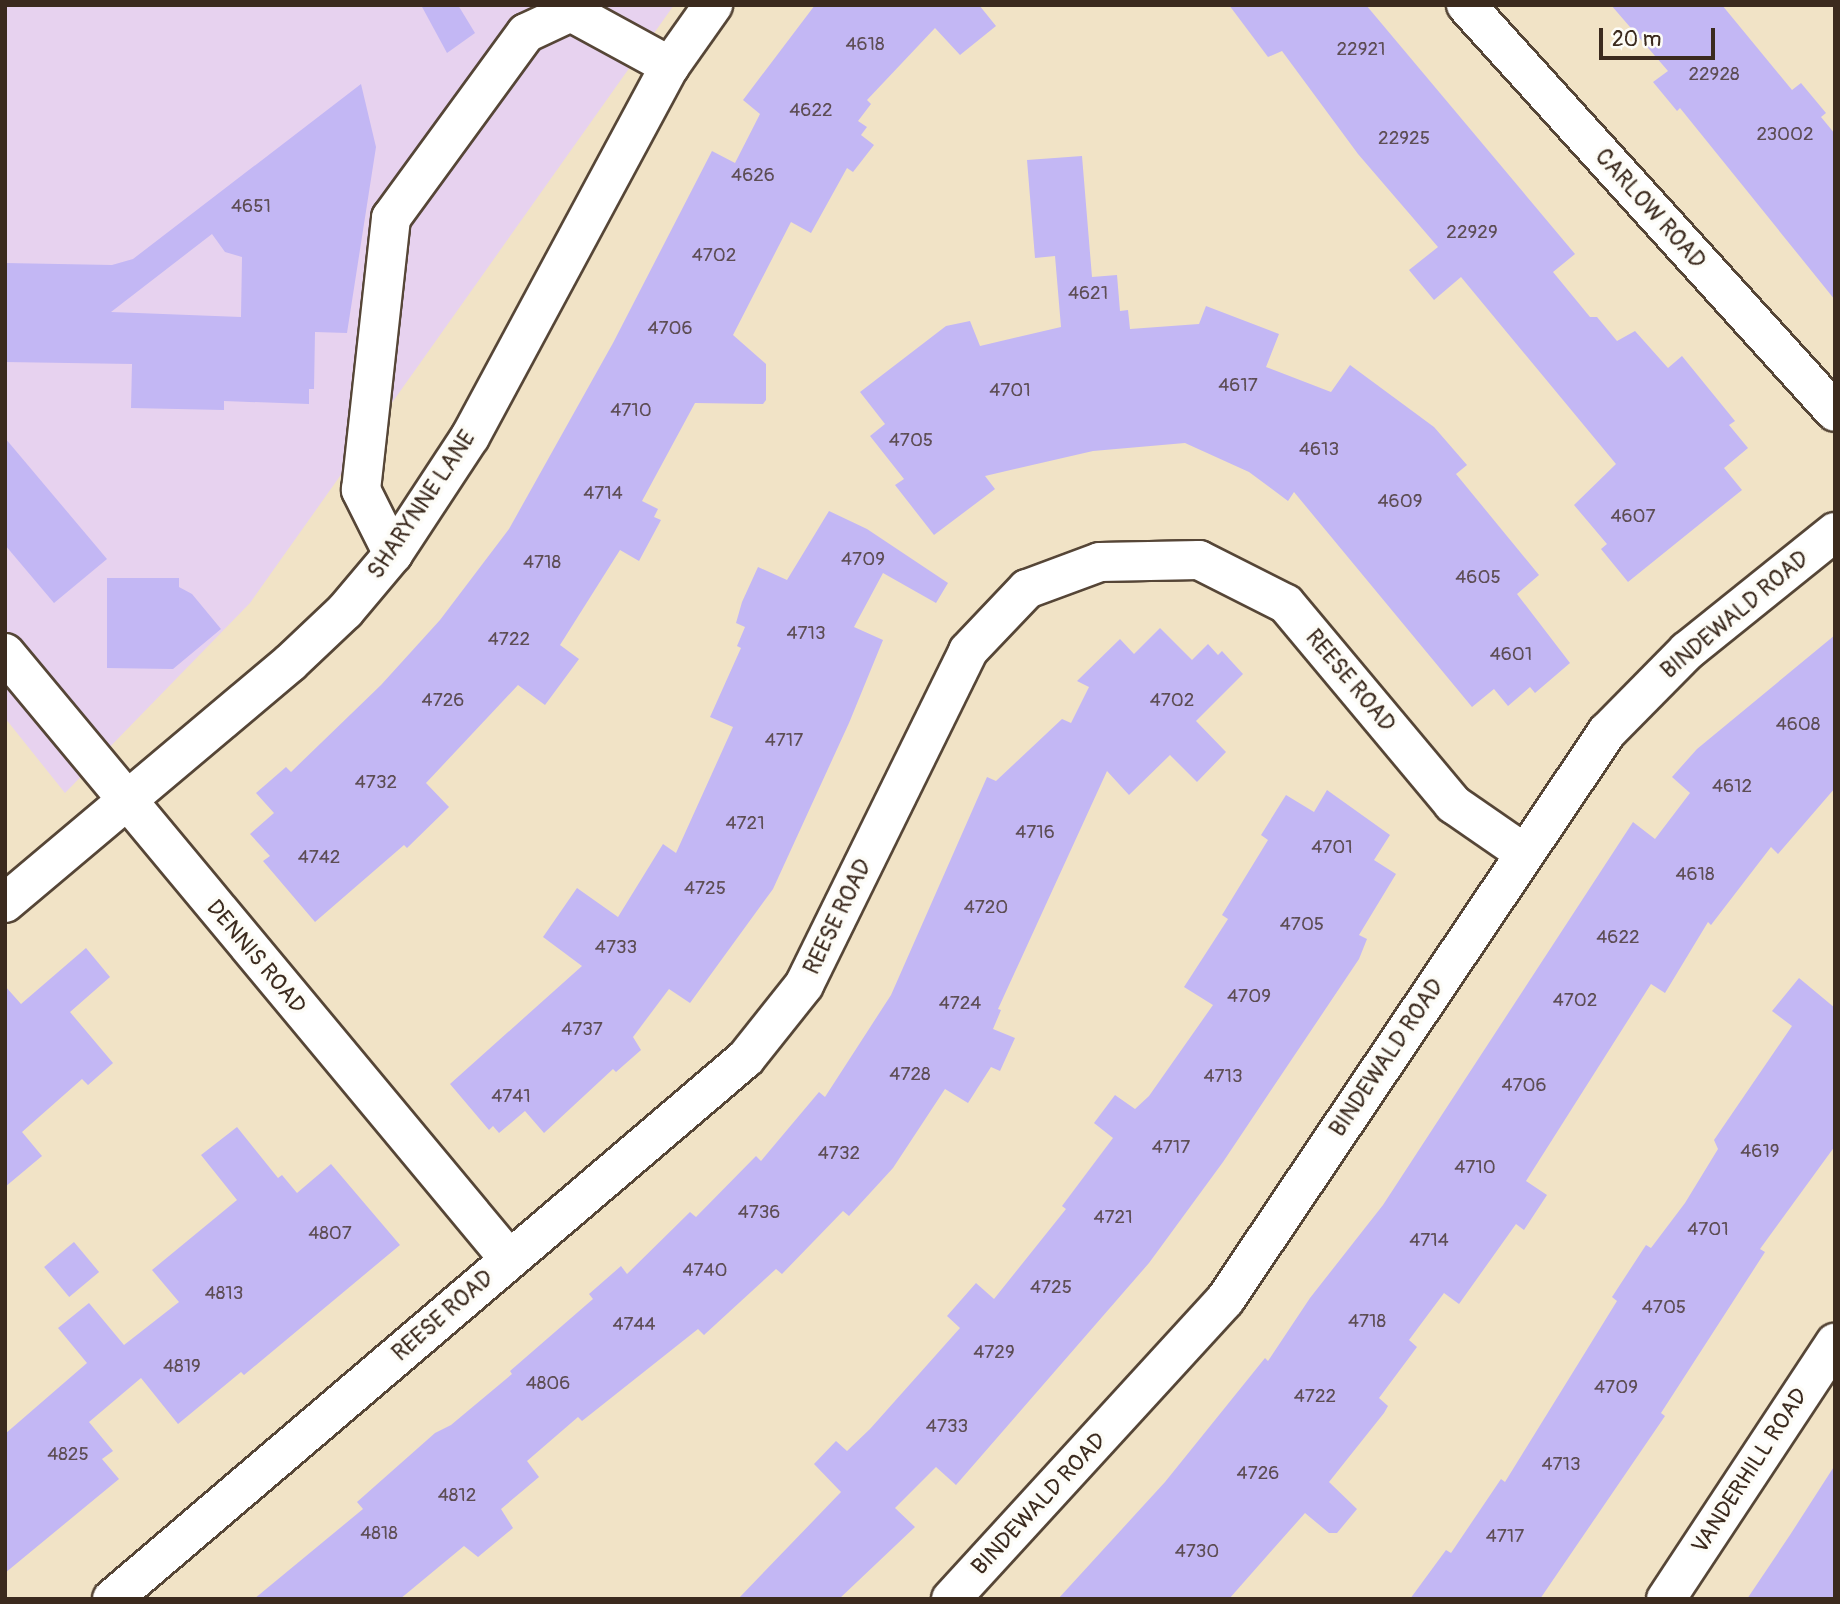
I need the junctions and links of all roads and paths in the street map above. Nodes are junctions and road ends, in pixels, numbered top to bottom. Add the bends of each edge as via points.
1 (713, 5) edge
2 (1466, 5) edge
3 (670, 66) junction
4 (1835, 412) edge
5 (1835, 532) edge
6 (393, 554) junction
7 (5, 653) edge
8 (126, 802) junction
9 (1524, 853) junction
10 (5, 903) edge
11 (509, 1259) junction
12 (1835, 1343) edge
13 (112, 1599) edge
14 (950, 1599) edge
15 (1666, 1599) edge

1 - 3 street, SHARYNNE LANE
2 - 4 street, CARLOW ROAD
3 - 6 street, SHARYNNE LANE via 470,437
3 - 6 street via 571,12 526,33 391,218 361,491
5 - 9 street, BINDEWALD ROAD via 1687,651 1607,732
6 - 8 street, SHARYNNE LANE via 345,611 290,663
7 - 8 street, DENNIS ROAD
8 - 10 street, SHARYNNE LANE
8 - 11 street, DENNIS ROAD
9 - 11 street, REESE ROAD via 1454,804 1286,604 1199,560 1100,562 1027,589 968,651 804,985 746,1058
9 - 14 street, BINDEWALD ROAD via 1225,1300
11 - 13 street, REESE ROAD
12 - 15 street, VANDERHILL ROAD

